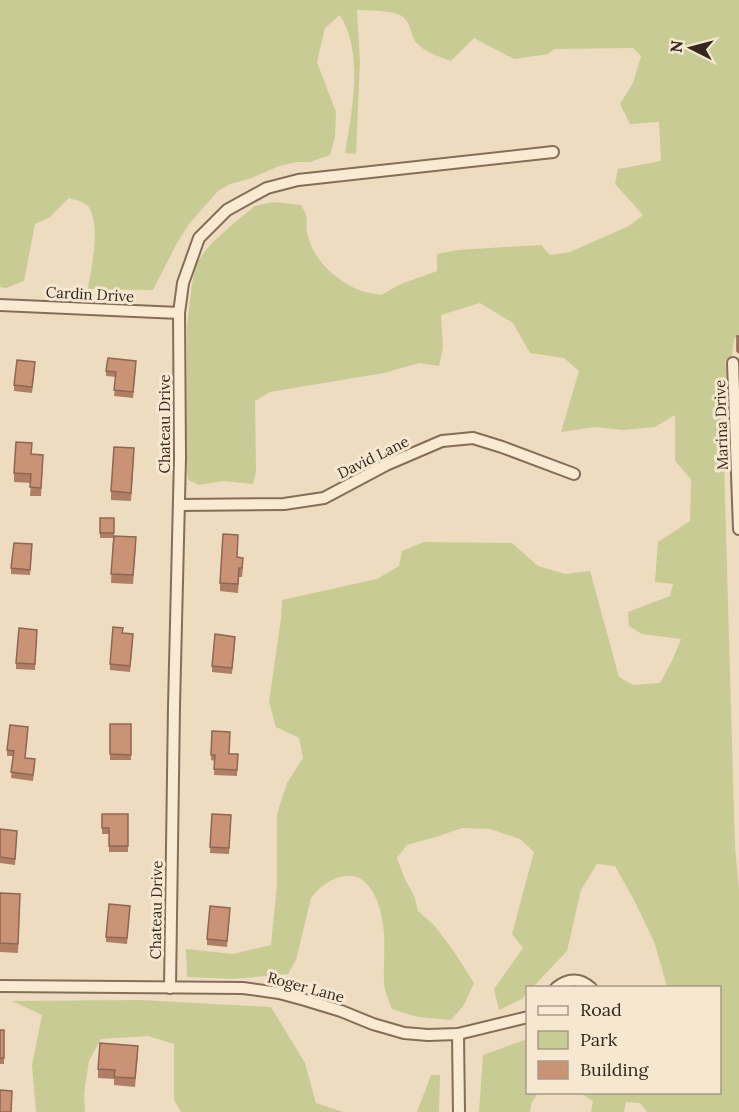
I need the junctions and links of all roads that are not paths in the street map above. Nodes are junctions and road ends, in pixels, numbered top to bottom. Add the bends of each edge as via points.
1 (553, 152) dead end
2 (0, 305) edge
3 (179, 313) junction
4 (733, 363) dead end
5 (574, 474) dead end
6 (739, 487) edge
7 (179, 505) junction
8 (739, 529) edge
9 (0, 986) edge
10 (558, 986) edge
11 (590, 986) edge
12 (170, 988) junction
13 (526, 1017) edge
14 (458, 1034) junction
15 (459, 1112) edge

1 - 3 street, Chateau Drive via 298,180 267,188 227,210 198,238 183,283
2 - 3 street, Cardin Drive
3 - 7 street, Chateau Drive
4 - 6 street, Marina Drive
5 - 7 street, David Lane via 473,438 442,441 324,498 284,504
6 - 8 street, Marina Drive
7 - 12 street, Chateau Drive
9 - 12 street, Roger Lane
10 - 11 street via 576,980
12 - 14 street, Roger Lane via 266,991 323,1005 404,1033
13 - 14 street, Roger Lane
14 - 15 street

